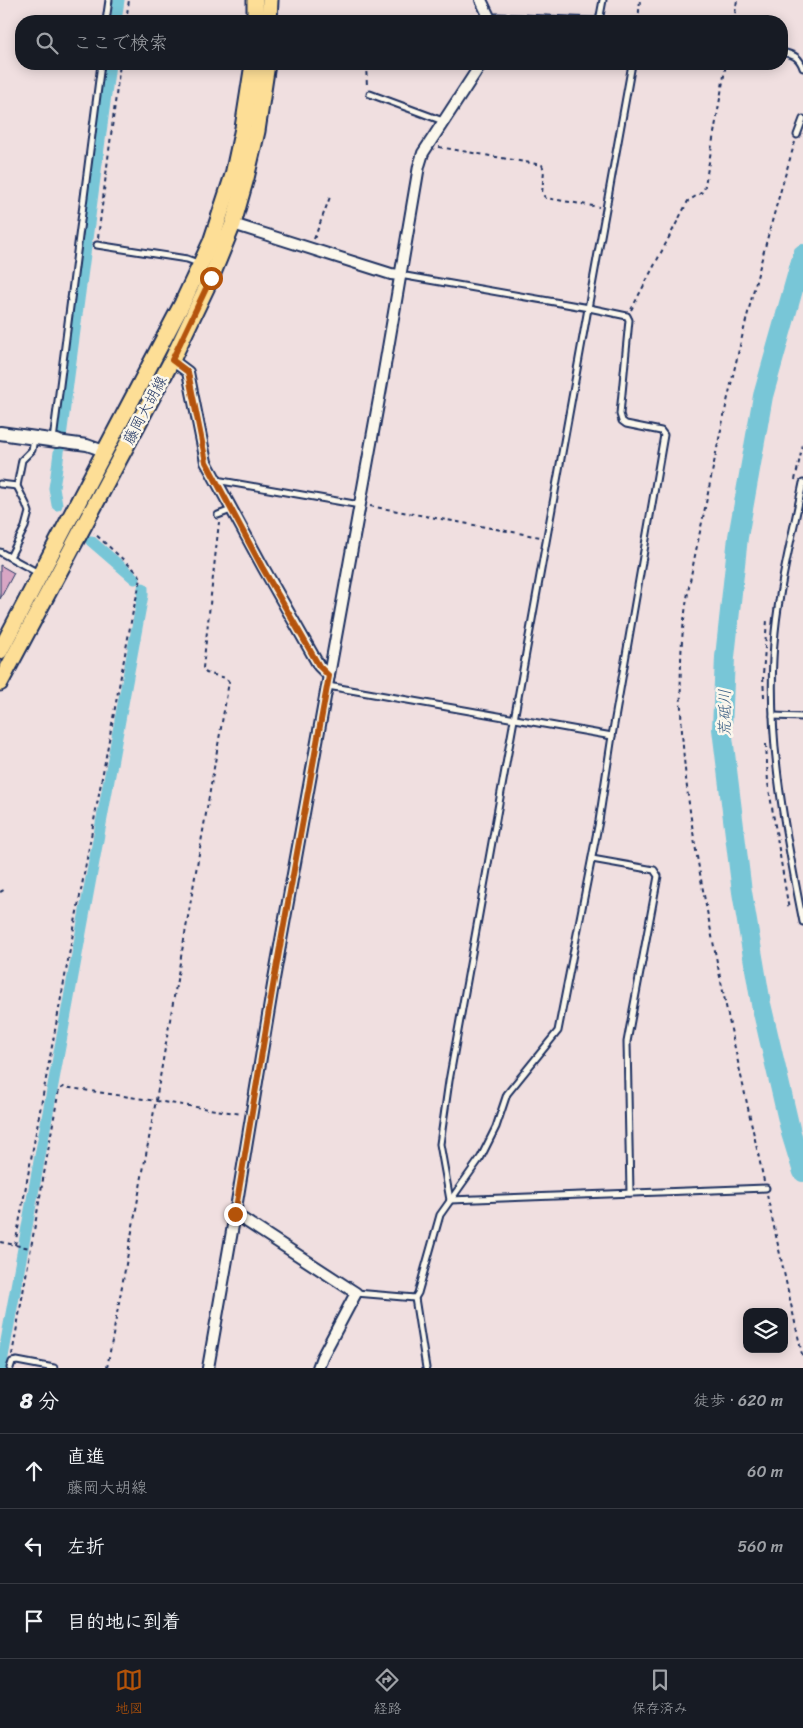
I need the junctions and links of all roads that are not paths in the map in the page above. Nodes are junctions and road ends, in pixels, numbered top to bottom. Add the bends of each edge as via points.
1 (109, 0) edge
2 (255, 0) edge
3 (270, 0) edge
4 (482, 0) edge
5 (604, 0) edge
6 (107, 15) edge
7 (255, 15) edge
8 (269, 15) edge
9 (488, 15) edge
10 (600, 15) edge
11 (788, 54) edge
12 (803, 68) edge
13 (99, 70) edge
14 (252, 70) edge
15 (266, 70) edge
16 (477, 70) edge
17 (631, 70) edge
18 (370, 94) road end
19 (803, 119) edge
20 (444, 122) junction
21 (798, 135) road end
22 (234, 224) junction
23 (97, 245) road end
24 (201, 264) junction
25 (400, 275) junction
26 (589, 308) junction
27 (172, 360) junction
28 (0, 434) edge
29 (34, 438) junction
30 (58, 441) junction
31 (104, 450) junction
32 (215, 480) junction
33 (803, 483) edge
34 (0, 484) edge
35 (17, 486) junction
36 (360, 505) junction
37 (231, 510) junction
38 (218, 515) road end
39 (0, 552) edge
40 (10, 557) junction
41 (40, 574) junction
42 (0, 651) edge
43 (328, 681) junction
44 (0, 683) edge
45 (773, 716) junction
46 (803, 717) edge
47 (515, 719) junction
48 (612, 736) junction
49 (592, 859) junction
50 (803, 922) edge
51 (766, 1188) road end
52 (630, 1193) junction
53 (450, 1200) junction
54 (235, 1214) junction
55 (356, 1293) junction
56 (415, 1298) junction
57 (11, 1365) edge
58 (54, 1368) edge
59 (208, 1368) edge
60 (318, 1368) edge
61 (426, 1368) edge

1 - 6 lane
2 - 7 main road
3 - 8 main road
4 - 9 street
5 - 10 lane
11 - 12 lane via 796,56
13 - 30 lane
14 - 24 main road, 藤岡大胡線 via 233,175
15 - 22 main road, 藤岡大胡線 via 257,131
16 - 20 street
17 - 26 lane
18 - 20 lane
19 - 21 lane
20 - 25 street via 423,152
22 - 25 street
22 - 27 main road, 藤岡大胡線
23 - 24 lane via 187,258
24 - 31 main road, 藤岡大胡線
25 - 26 lane
25 - 36 street
26 - 47 lane
26 - 48 lane via 627,316 629,320 622,421 661,431 664,435
27 - 32 street via 188,372 206,462
27 - 44 main road, 藤岡大胡線
28 - 29 street
29 - 30 street
29 - 35 lane via 32,450 22,460
30 - 31 street
31 - 41 main road, 藤岡大胡線
32 - 36 lane
32 - 37 street
33 - 45 lane via 775,632
34 - 35 lane
35 - 40 lane via 28,512 26,527
36 - 43 street
37 - 38 lane
37 - 43 street
39 - 40 lane
40 - 41 lane
41 - 42 main road, 藤岡大胡線 via 7,631
43 - 47 lane
43 - 54 street
45 - 46 lane
45 - 50 lane via 783,811
47 - 48 lane
47 - 53 lane via 440,1144
48 - 49 lane
49 - 52 lane via 654,870 658,876 627,1042
49 - 53 lane via 558,1031 507,1094 481,1157
51 - 52 lane
52 - 53 lane
53 - 56 lane via 440,1215
54 - 55 street
54 - 59 street
55 - 56 lane
55 - 60 street
56 - 61 lane
57 - 58 lane via 17,1361

